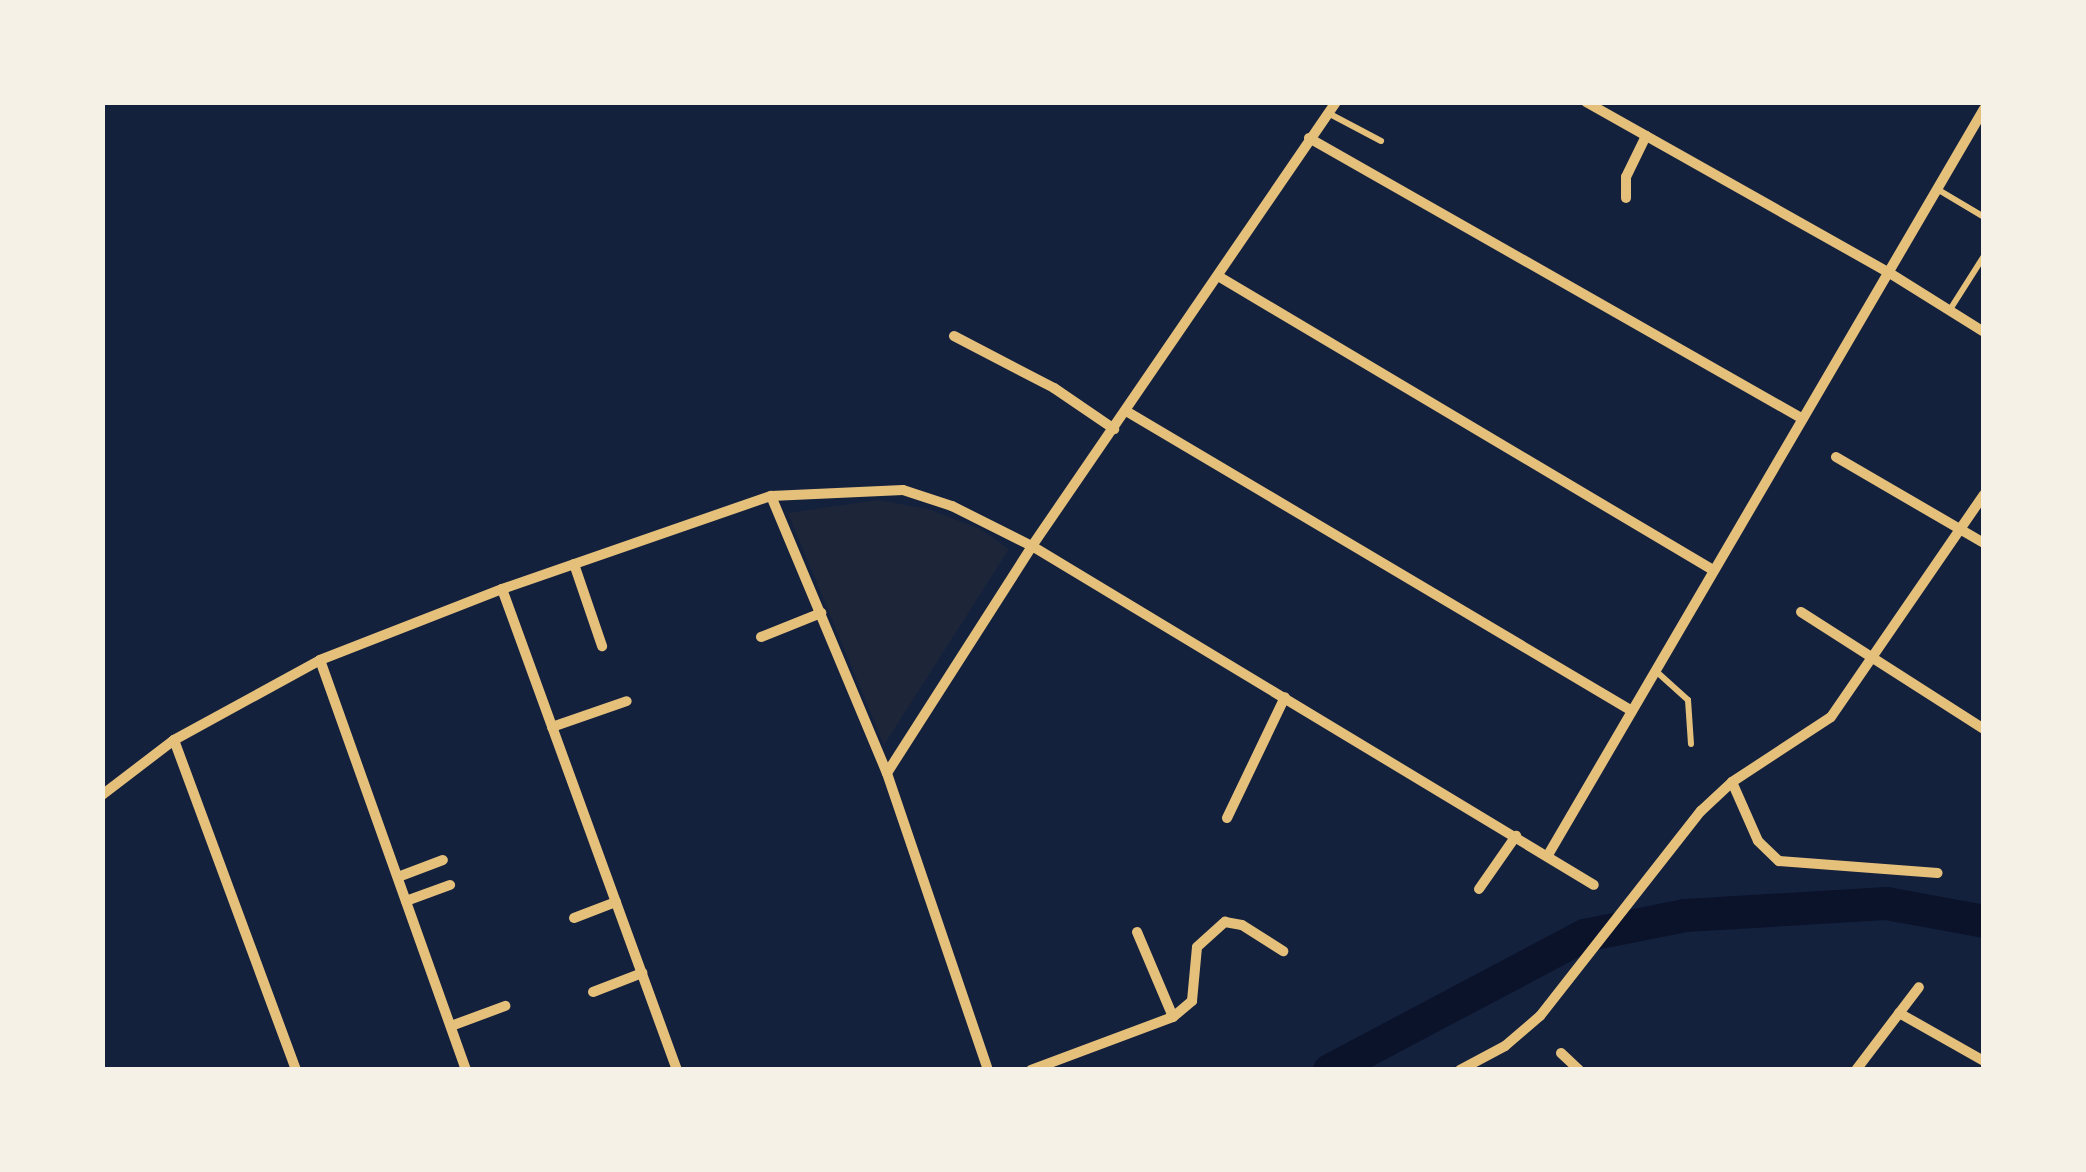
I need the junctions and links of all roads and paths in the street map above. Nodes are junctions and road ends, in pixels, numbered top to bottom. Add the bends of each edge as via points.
1 (1586, 102) edge
2 (1332, 108) edge
3 (1984, 109) edge
4 (1646, 136) junction
5 (1309, 139) junction
6 (1381, 141) dead end
7 (1937, 189) junction
8 (1626, 198) dead end
9 (1984, 217) edge
10 (1984, 256) edge
11 (1888, 272) junction
12 (1218, 276) junction
13 (1950, 310) junction
14 (1984, 332) edge
15 (954, 336) dead end
16 (1126, 411) junction
17 (1803, 419) junction
18 (1114, 429) junction
19 (1836, 457) dead end
20 (1984, 494) edge
21 (771, 496) junction
22 (1962, 529) junction
23 (1984, 543) edge
24 (1032, 546) junction
25 (574, 564) junction
26 (1713, 570) junction
27 (502, 589) junction
28 (1801, 611) dead end
29 (820, 613) junction
30 (760, 637) dead end
31 (602, 646) dead end
32 (1876, 657) junction
33 (320, 660) junction
34 (1654, 671) junction
35 (1285, 698) junction
36 (626, 701) dead end
37 (1632, 710) junction
38 (552, 727) junction
39 (1984, 729) edge
40 (174, 740) junction
41 (1691, 744) dead end
42 (887, 773) junction
43 (1732, 782) junction
44 (102, 795) edge
45 (1227, 818) dead end
46 (1516, 836) junction
47 (1548, 855) junction
48 (443, 860) dead end
49 (1938, 873) dead end
50 (398, 878) junction
51 (450, 885) dead end
52 (1594, 885) dead end
53 (1479, 889) dead end
54 (406, 901) junction
55 (616, 902) junction
56 (574, 919) dead end
57 (1137, 932) dead end
58 (1283, 951) dead end
59 (642, 974) junction
60 (1918, 987) dead end
61 (593, 992) dead end
62 (505, 1006) dead end
63 (1899, 1012) junction
64 (1174, 1017) junction
65 (451, 1026) junction
66 (1561, 1053) dead end
67 (1984, 1061) edge
68 (296, 1070) edge
69 (466, 1070) edge
70 (677, 1070) edge
71 (988, 1070) edge
72 (1031, 1070) edge
73 (1460, 1070) edge
74 (1579, 1070) edge
75 (1856, 1070) edge

1 - 4 street
2 - 5 street
2 - 6 lane
3 - 7 street
4 - 8 street via 1626,178
4 - 11 street
5 - 12 street
5 - 17 street
7 - 9 lane
7 - 11 street
10 - 13 lane
11 - 13 street
11 - 17 street
12 - 16 street
12 - 26 street
13 - 14 street
15 - 18 street
16 - 18 street
16 - 37 street
17 - 26 street
18 - 24 street
19 - 22 street
20 - 22 street
21 - 24 street via 903,490
21 - 25 street
21 - 29 street
22 - 23 street
22 - 32 street
24 - 35 street
24 - 42 street
25 - 27 street
25 - 31 street
26 - 34 street
27 - 33 street
27 - 38 street
28 - 32 street
29 - 30 street
29 - 42 street
32 - 39 street
32 - 43 street via 1811,734
33 - 40 street
33 - 50 street
34 - 37 street
34 - 41 lane via 1688,700
35 - 45 street
35 - 46 street
36 - 38 street
37 - 47 street
38 - 55 street
40 - 44 street
40 - 68 street
42 - 71 street
43 - 49 street via 1758,842 1779,861
43 - 73 street via 1540,1016
46 - 47 street
46 - 53 street
47 - 52 street
48 - 50 street
50 - 54 street
51 - 54 street
54 - 65 street
55 - 56 street
55 - 59 street
57 - 64 street
58 - 64 street via 1225,922 1197,947 1192,1001
59 - 61 street
59 - 70 street
60 - 63 street
62 - 65 street
63 - 67 street
63 - 75 street
64 - 72 street
65 - 69 street
66 - 74 street

